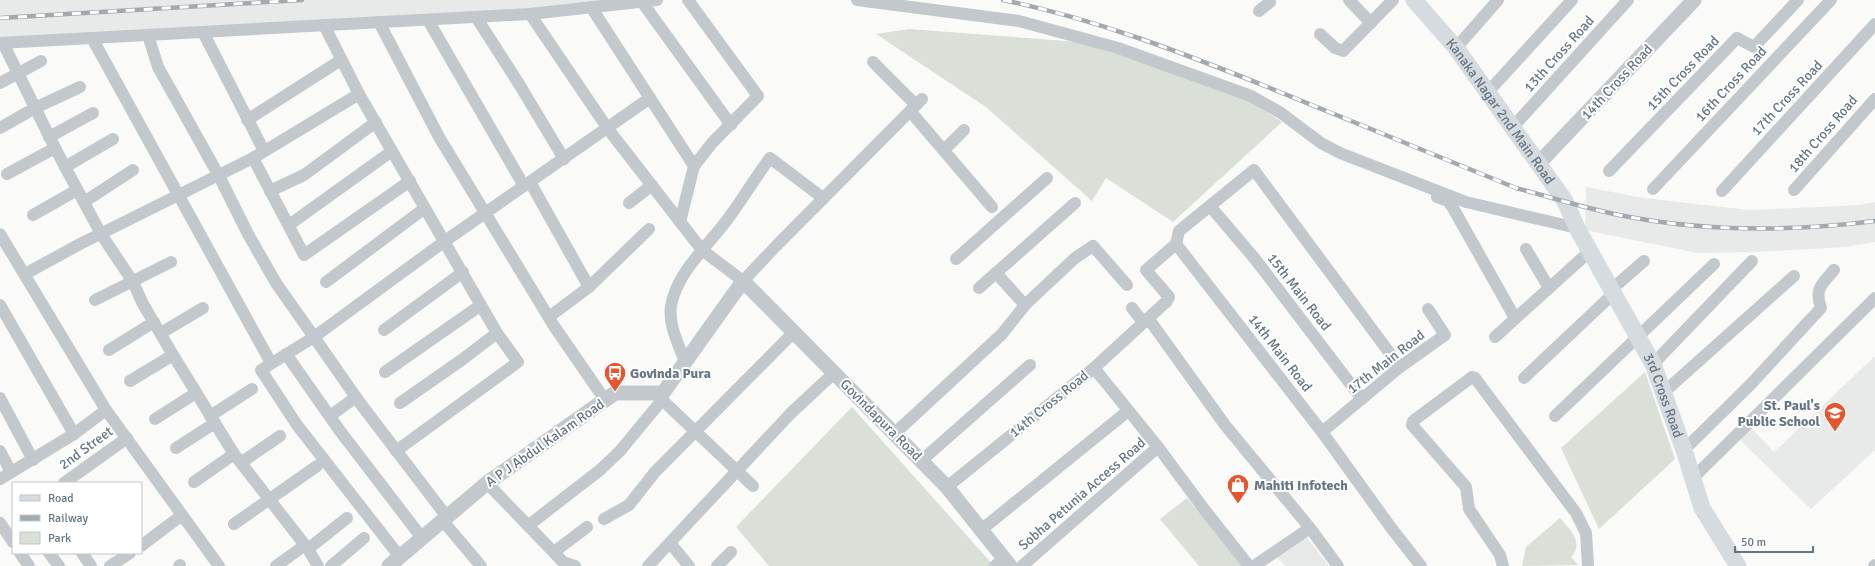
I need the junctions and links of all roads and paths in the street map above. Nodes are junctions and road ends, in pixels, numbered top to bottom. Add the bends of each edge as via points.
1 (657, 0) edge
2 (688, 0) edge
3 (857, 0) edge
4 (1269, 0) edge
5 (1349, 0) edge
6 (1393, 0) edge
7 (1414, 0) edge
8 (1498, 0) edge
9 (1572, 0) edge
10 (1628, 0) edge
11 (1694, 0) edge
12 (1798, 0) edge
13 (1831, 0) edge
14 (642, 2) junction
15 (591, 7) junction
16 (1259, 11) dead end
17 (530, 14) junction
18 (476, 17) junction
19 (428, 20) junction
20 (379, 22) junction
21 (1371, 24) junction
22 (1875, 24) edge
23 (324, 26) junction
24 (203, 32) junction
25 (1320, 34) dead end
26 (148, 35) junction
27 (92, 38) junction
28 (2, 43) edge
29 (1456, 48) junction
30 (41, 60) dead end
31 (341, 60) junction
32 (873, 62) dead end
33 (18, 74) junction
34 (0, 83) edge
35 (80, 87) dead end
36 (1488, 92) junction
37 (359, 94) junction
38 (650, 98) junction
39 (1875, 99) edge
40 (916, 105) junction
41 (35, 108) junction
42 (93, 113) dead end
43 (247, 120) junction
44 (376, 122) junction
45 (731, 124) junction
46 (0, 128) edge
47 (1512, 128) junction
48 (608, 129) junction
49 (964, 130) dead end
50 (49, 136) junction
51 (113, 139) dead end
52 (54, 148) junction
53 (944, 150) junction
54 (392, 151) junction
55 (264, 152) junction
56 (253, 158) junction
57 (564, 159) junction
58 (1540, 163) junction
59 (694, 166) junction
60 (65, 167) junction
61 (133, 170) dead end
62 (1609, 172) dead end
63 (7, 174) dead end
64 (219, 176) junction
65 (1046, 178) dead end
66 (410, 181) junction
67 (1419, 183) junction
68 (527, 184) junction
69 (652, 185) junction
70 (1653, 189) dead end
71 (77, 190) junction
72 (1794, 190) dead end
73 (270, 191) junction
74 (1722, 191) dead end
75 (179, 196) junction
76 (823, 198) junction
77 (84, 202) junction
78 (629, 202) dead end
79 (1075, 203) dead end
80 (1210, 206) junction
81 (992, 207) dead end
82 (425, 208) junction
83 (486, 212) junction
84 (33, 215) dead end
85 (680, 222) junction
86 (289, 225) junction
87 (1577, 228) junction
88 (649, 230) dead end
89 (0, 234) edge
90 (101, 234) junction
91 (445, 241) junction
92 (1176, 244) junction
93 (1526, 249) dead end
94 (702, 250) junction
95 (1590, 251) junction
96 (956, 259) dead end
97 (1644, 260) dead end
98 (1752, 261) dead end
99 (171, 262) dead end
100 (1714, 264) dead end
101 (1834, 270) dead end
102 (463, 272) junction
103 (996, 273) junction
104 (24, 274) junction
105 (1794, 276) dead end
106 (743, 281) junction
107 (133, 282) junction
108 (326, 282) dead end
109 (1127, 285) dead end
110 (589, 287) junction
111 (979, 288) dead end
112 (1549, 288) junction
113 (1613, 291) junction
114 (1875, 298) edge
115 (96, 300) dead end
116 (0, 305) edge
117 (481, 305) junction
118 (1025, 305) junction
119 (204, 308) dead end
120 (1132, 308) dead end
121 (1428, 309) dead end
122 (549, 317) junction
123 (1515, 318) junction
124 (1145, 320) junction
125 (154, 322) junction
126 (384, 330) dead end
127 (794, 332) junction
128 (161, 333) junction
129 (497, 333) junction
130 (314, 337) junction
131 (1494, 337) dead end
132 (1639, 337) junction
133 (108, 350) dead end
134 (286, 354) junction
135 (173, 355) junction
136 (685, 362) junction
137 (271, 363) junction
138 (1653, 364) junction
139 (1030, 365) dead end
140 (1400, 367) junction
141 (1094, 368) junction
142 (385, 372) dead end
143 (834, 373) junction
144 (1524, 378) dead end
145 (130, 381) dead end
146 (252, 389) dead end
147 (1663, 393) junction
148 (196, 394) junction
149 (658, 396) junction
150 (356, 397) junction
151 (0, 398) edge
152 (1362, 399) junction
153 (605, 400) junction
154 (400, 403) dead end
155 (106, 410) junction
156 (1128, 411) junction
157 (330, 416) junction
158 (1555, 416) dead end
159 (155, 419) dead end
160 (213, 420) junction
161 (697, 432) junction
162 (1322, 432) junction
163 (74, 434) junction
164 (894, 434) junction
165 (280, 436) dead end
166 (126, 438) junction
167 (1158, 447) junction
168 (176, 448) dead end
169 (1684, 450) junction
170 (0, 451) edge
171 (396, 451) junction
172 (238, 458) junction
173 (32, 460) junction
174 (921, 460) junction
175 (316, 466) dead end
176 (737, 470) junction
177 (11, 472) junction
178 (0, 479) edge
179 (1692, 480) junction
180 (65, 482) edge
181 (194, 482) dead end
182 (487, 483) junction
183 (753, 486) dead end
184 (947, 487) junction
185 (270, 499) junction
186 (182, 515) junction
187 (347, 518) dead end
188 (445, 519) junction
189 (604, 519) dead end
190 (0, 523) edge
191 (234, 524) dead end
192 (529, 525) junction
193 (587, 527) dead end
194 (1310, 528) junction
195 (981, 530) junction
196 (364, 538) dead end
197 (422, 538) junction
198 (12, 541) edge
199 (670, 543) junction
200 (142, 545) edge
201 (306, 547) junction
202 (554, 552) junction
203 (731, 552) dead end
204 (21, 554) edge
205 (50, 554) edge
206 (83, 554) edge
207 (128, 554) edge
208 (392, 564) edge
209 (1003, 564) edge
210 (29, 566) edge
211 (59, 566) edge
212 (91, 566) edge
213 (110, 566) edge
214 (219, 566) edge
215 (276, 566) edge
216 (318, 566) edge
217 (331, 566) edge
218 (481, 566) edge
219 (576, 566) edge
220 (648, 566) edge
221 (689, 566) edge
222 (717, 566) edge
223 (1022, 566) edge
224 (1249, 566) edge
225 (1254, 566) edge
226 (1338, 566) edge
227 (1421, 566) edge
228 (1503, 566) edge
229 (1588, 566) edge
230 (1738, 566) edge

1 - 14 street
2 - 45 street via 758,96
3 - 67 street via 1019,21 1118,48 1251,96 1340,153
4 - 16 street via 1270,2
5 - 21 street
6 - 21 street
7 - 29 main road, Kanaka Nagar 2nd Main Road
8 - 29 street
9 - 36 street
10 - 47 street, 13th Cross Road
11 - 58 street, 14th Cross Road
12 - 62 street, 15th Cross Road via 1754,47 1737,38
13 - 70 street, 16th Cross Road
14 - 15 street
14 - 45 street
15 - 17 street
15 - 38 street
17 - 18 street
17 - 48 street
18 - 19 street
18 - 57 street
19 - 20 street
19 - 68 street
20 - 23 street
20 - 83 street via 439,136
21 - 25 street via 1343,51 1335,48
22 - 74 street, 17th Cross Road
23 - 24 street
23 - 31 street
24 - 26 street
24 - 43 street
26 - 27 street
26 - 64 street via 158,66
27 - 28 street
27 - 75 street
28 - 33 street
29 - 36 main road, Kanaka Nagar 2nd Main Road
30 - 33 street
31 - 37 street
31 - 43 street
32 - 40 street
33 - 34 street
33 - 41 street
35 - 41 street
36 - 47 main road, Kanaka Nagar 2nd Main Road
37 - 44 street
37 - 55 street
38 - 48 street
38 - 59 street
39 - 72 street, 18th Cross Road
40 - 53 street
40 - 76 street
41 - 46 street
41 - 50 street
42 - 50 street
43 - 55 street
44 - 54 street
44 - 73 street via 308,172
45 - 59 street via 712,142
47 - 58 main road, Kanaka Nagar 2nd Main Road
48 - 57 street
48 - 69 street
49 - 53 street
50 - 52 street
51 - 60 street
52 - 60 street
52 - 63 street
53 - 81 street
54 - 66 street
54 - 86 street
55 - 56 street
56 - 64 street
56 - 73 street
57 - 68 street
58 - 87 main road, Kanaka Nagar 2nd Main Road via 1566,201
59 - 85 street
60 - 71 street
61 - 77 street
64 - 75 street
64 - 130 street via 276,283
65 - 96 street
66 - 82 street
66 - 86 street via 304,255
67 - 87 street via 1466,202
67 - 123 street via 1426,192 1444,199 1453,208
68 - 83 street
68 - 110 street
69 - 78 street
69 - 85 street
71 - 77 street
71 - 84 street
73 - 86 street
75 - 90 street
75 - 137 street
76 - 94 street via 770,158 727,220
76 - 106 street
77 - 90 street
79 - 103 street
80 - 92 street via 1179,231
80 - 140 street via 1254,170
80 - 152 street, 15th Main Road via 1255,259
82 - 91 street
82 - 108 street
83 - 91 street
83 - 122 street
85 - 94 street
87 - 95 main road, 3rd Cross Road
88 - 110 street
89 - 104 street
90 - 104 street
90 - 107 street
91 - 102 street
91 - 130 street
92 - 124 street via 1146,270 1169,297 1163,306
92 - 162 street, 14th Main Road
93 - 112 street
94 - 106 street
94 - 136 street via 680,283 671,307 673,331
95 - 112 street
95 - 113 main road, 3rd Cross Road
97 - 113 street
98 - 138 street
99 - 107 street
100 - 132 street
101 - 169 street via 1819,287 1817,298 1822,308 1751,384
102 - 117 street
102 - 126 street
103 - 111 street
103 - 118 street
104 - 155 street
105 - 147 street
106 - 127 street, Govindapura Road
106 - 136 street
107 - 115 street
107 - 125 street
109 - 118 street via 1093,246 1075,258
110 - 122 street
112 - 123 street
113 - 132 main road, 3rd Cross Road
113 - 144 street
114 - 179 street
116 - 163 street
117 - 129 street
117 - 142 street
118 - 164 street via 1002,334
119 - 128 street
120 - 124 street
121 - 140 street, 17th Main Road via 1444,334
122 - 153 street
123 - 131 street
124 - 141 street, 14th Cross Road
124 - 194 street via 1225,425
125 - 128 street
125 - 133 street
127 - 143 street, Govindapura Road
127 - 161 street
128 - 135 street
129 - 154 street
129 - 171 street via 518,362
130 - 134 street
130 - 150 street
132 - 138 main road, 3rd Cross Road
132 - 158 street
134 - 137 street
134 - 157 street
135 - 145 street
135 - 148 street
136 - 149 street via 663,393
137 - 208 street via 261,370
138 - 147 main road, 3rd Cross Road
139 - 174 street
140 - 152 street, 17th Main Road
141 - 156 street
141 - 184 street, 14th Cross Road
143 - 164 street, Govindapura Road
143 - 176 street via 791,413
146 - 160 street
147 - 169 main road, 3rd Cross Road
148 - 159 street
148 - 160 street
149 - 153 street, A P J Abdul Kalam Road via 615,393
149 - 161 street
149 - 192 street via 620,451 600,470
150 - 157 street
150 - 171 street
151 - 173 street
152 - 162 street, 17th Main Road
153 - 182 street, A P J Abdul Kalam Road
155 - 163 street
155 - 166 street
156 - 167 street
156 - 195 street
157 - 197 street
160 - 168 street
160 - 172 street
161 - 176 street
161 - 189 street via 655,472 629,505
162 - 227 street, 14th Main Road
163 - 173 street
164 - 174 street, Govindapura Road
165 - 172 street
166 - 180 street, 2nd Street
166 - 186 street
167 - 223 street, Sobha Petunia Access Road
167 - 224 street, Sobha Petunia Access Road
169 - 179 main road, 3rd Cross Road
170 - 177 street
171 - 188 street
172 - 181 street
172 - 185 street
173 - 177 street
174 - 184 street, Govindapura Road
175 - 185 street
176 - 183 street
176 - 199 street
177 - 178 street
179 - 230 main road, 3rd Cross Road via 1702,508
182 - 188 street, A P J Abdul Kalam Road
182 - 192 street
184 - 195 street, Govindapura Road
185 - 191 street
185 - 201 street
186 - 200 street
186 - 214 street
187 - 201 street
188 - 197 street, A P J Abdul Kalam Road
188 - 218 street
190 - 198 street
192 - 202 street
193 - 202 street
194 - 225 street
194 - 226 street
195 - 209 street, Govindapura Road
196 - 217 street
197 - 208 street, A P J Abdul Kalam Road
199 - 220 street
199 - 221 street
201 - 215 street
201 - 216 street
202 - 219 street via 563,562
203 - 222 street
204 - 210 street
205 - 211 street
206 - 212 street
207 - 213 street
228 - 229 street via 1500,555 1469,509 1466,487 1412,425 1413,421 1472,377 1522,439 1576,513 1586,533

